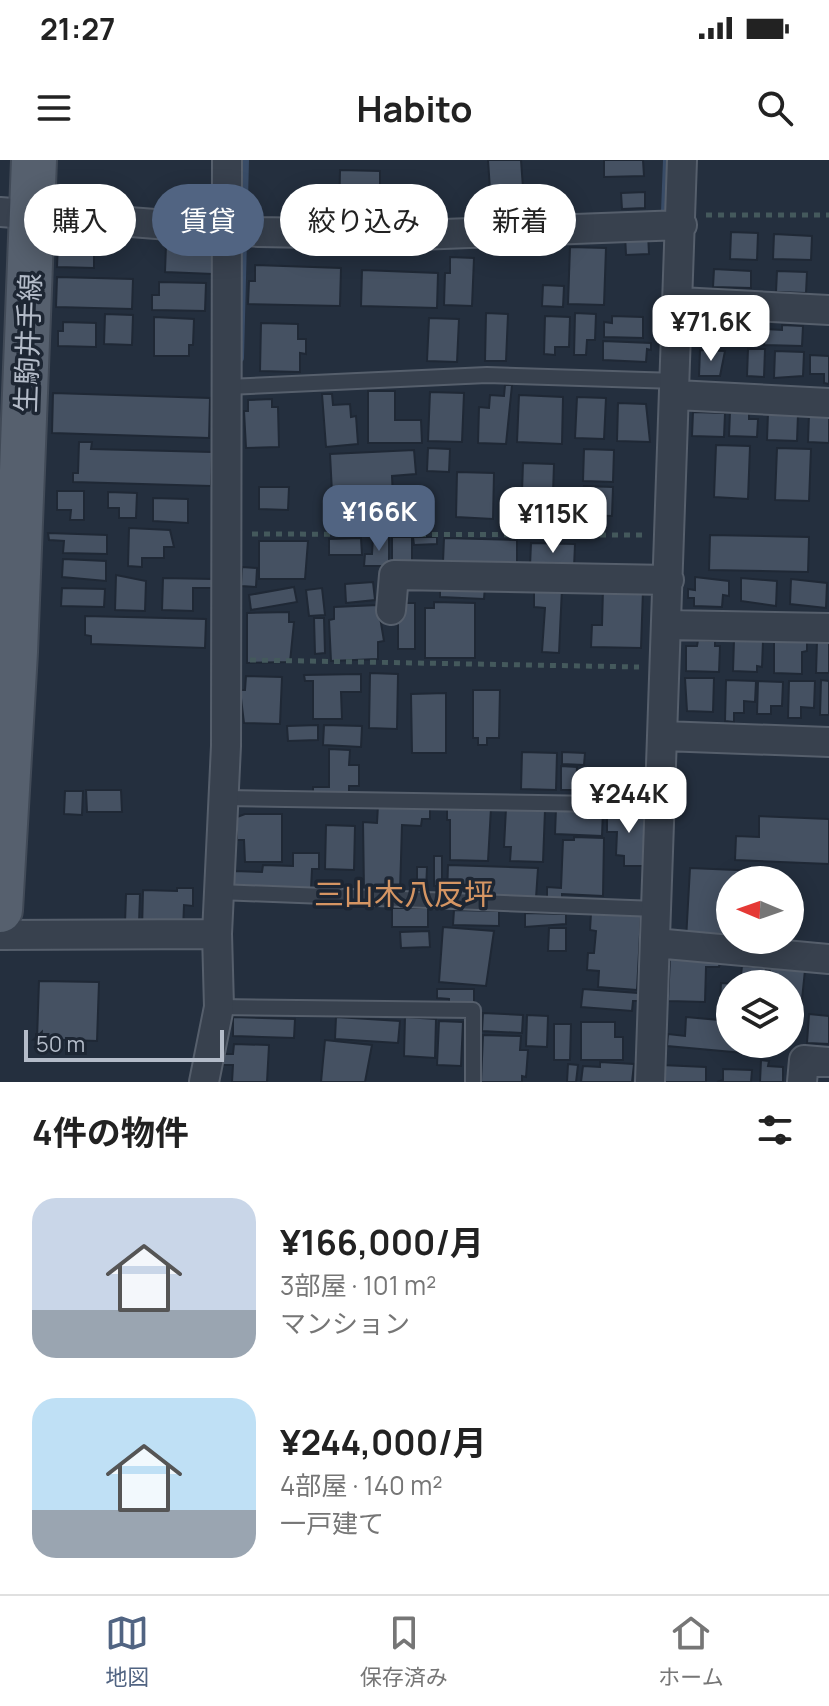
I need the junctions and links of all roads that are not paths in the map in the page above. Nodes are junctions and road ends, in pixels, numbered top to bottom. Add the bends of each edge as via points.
1 (34, 160) edge
2 (227, 160) edge
3 (682, 160) edge
4 (227, 184) edge
5 (16, 212) edge
6 (682, 220) junction
7 (152, 224) edge
8 (264, 231) edge
9 (227, 256) edge
10 (680, 302) junction
11 (829, 310) edge
12 (227, 387) junction
13 (676, 388) junction
14 (829, 403) edge
15 (669, 580) junction
16 (391, 610) dead end
17 (667, 625) junction
18 (829, 628) edge
19 (663, 736) junction
20 (829, 742) edge
21 (224, 798) junction
22 (660, 805) junction
23 (219, 892) junction
24 (656, 909) junction
25 (0, 910) edge
26 (217, 934) junction
27 (0, 935) edge
28 (655, 943) junction
29 (829, 959) edge
30 (219, 1007) junction
31 (829, 1062) edge
32 (204, 1082) edge
33 (473, 1082) edge
34 (650, 1082) edge
35 (802, 1082) edge

1 - 5 main road, 生駒井手線
2 - 4 street
3 - 6 street
5 - 7 street
5 - 25 main road, 生駒井手線 via 15,652
6 - 8 street via 417,235
6 - 10 street
9 - 12 street
10 - 11 street
10 - 13 street
12 - 13 lane via 487,375
12 - 21 street
13 - 14 street
13 - 15 street
15 - 16 street via 394,575
15 - 17 street
17 - 18 street
17 - 19 street
19 - 20 street
19 - 22 street
21 - 22 lane
21 - 23 street
22 - 24 street
23 - 24 lane
23 - 26 street
24 - 28 street
26 - 27 street
26 - 30 street
28 - 29 street
28 - 34 street
30 - 32 street
30 - 33 lane via 473,1010
31 - 35 street via 804,1060

